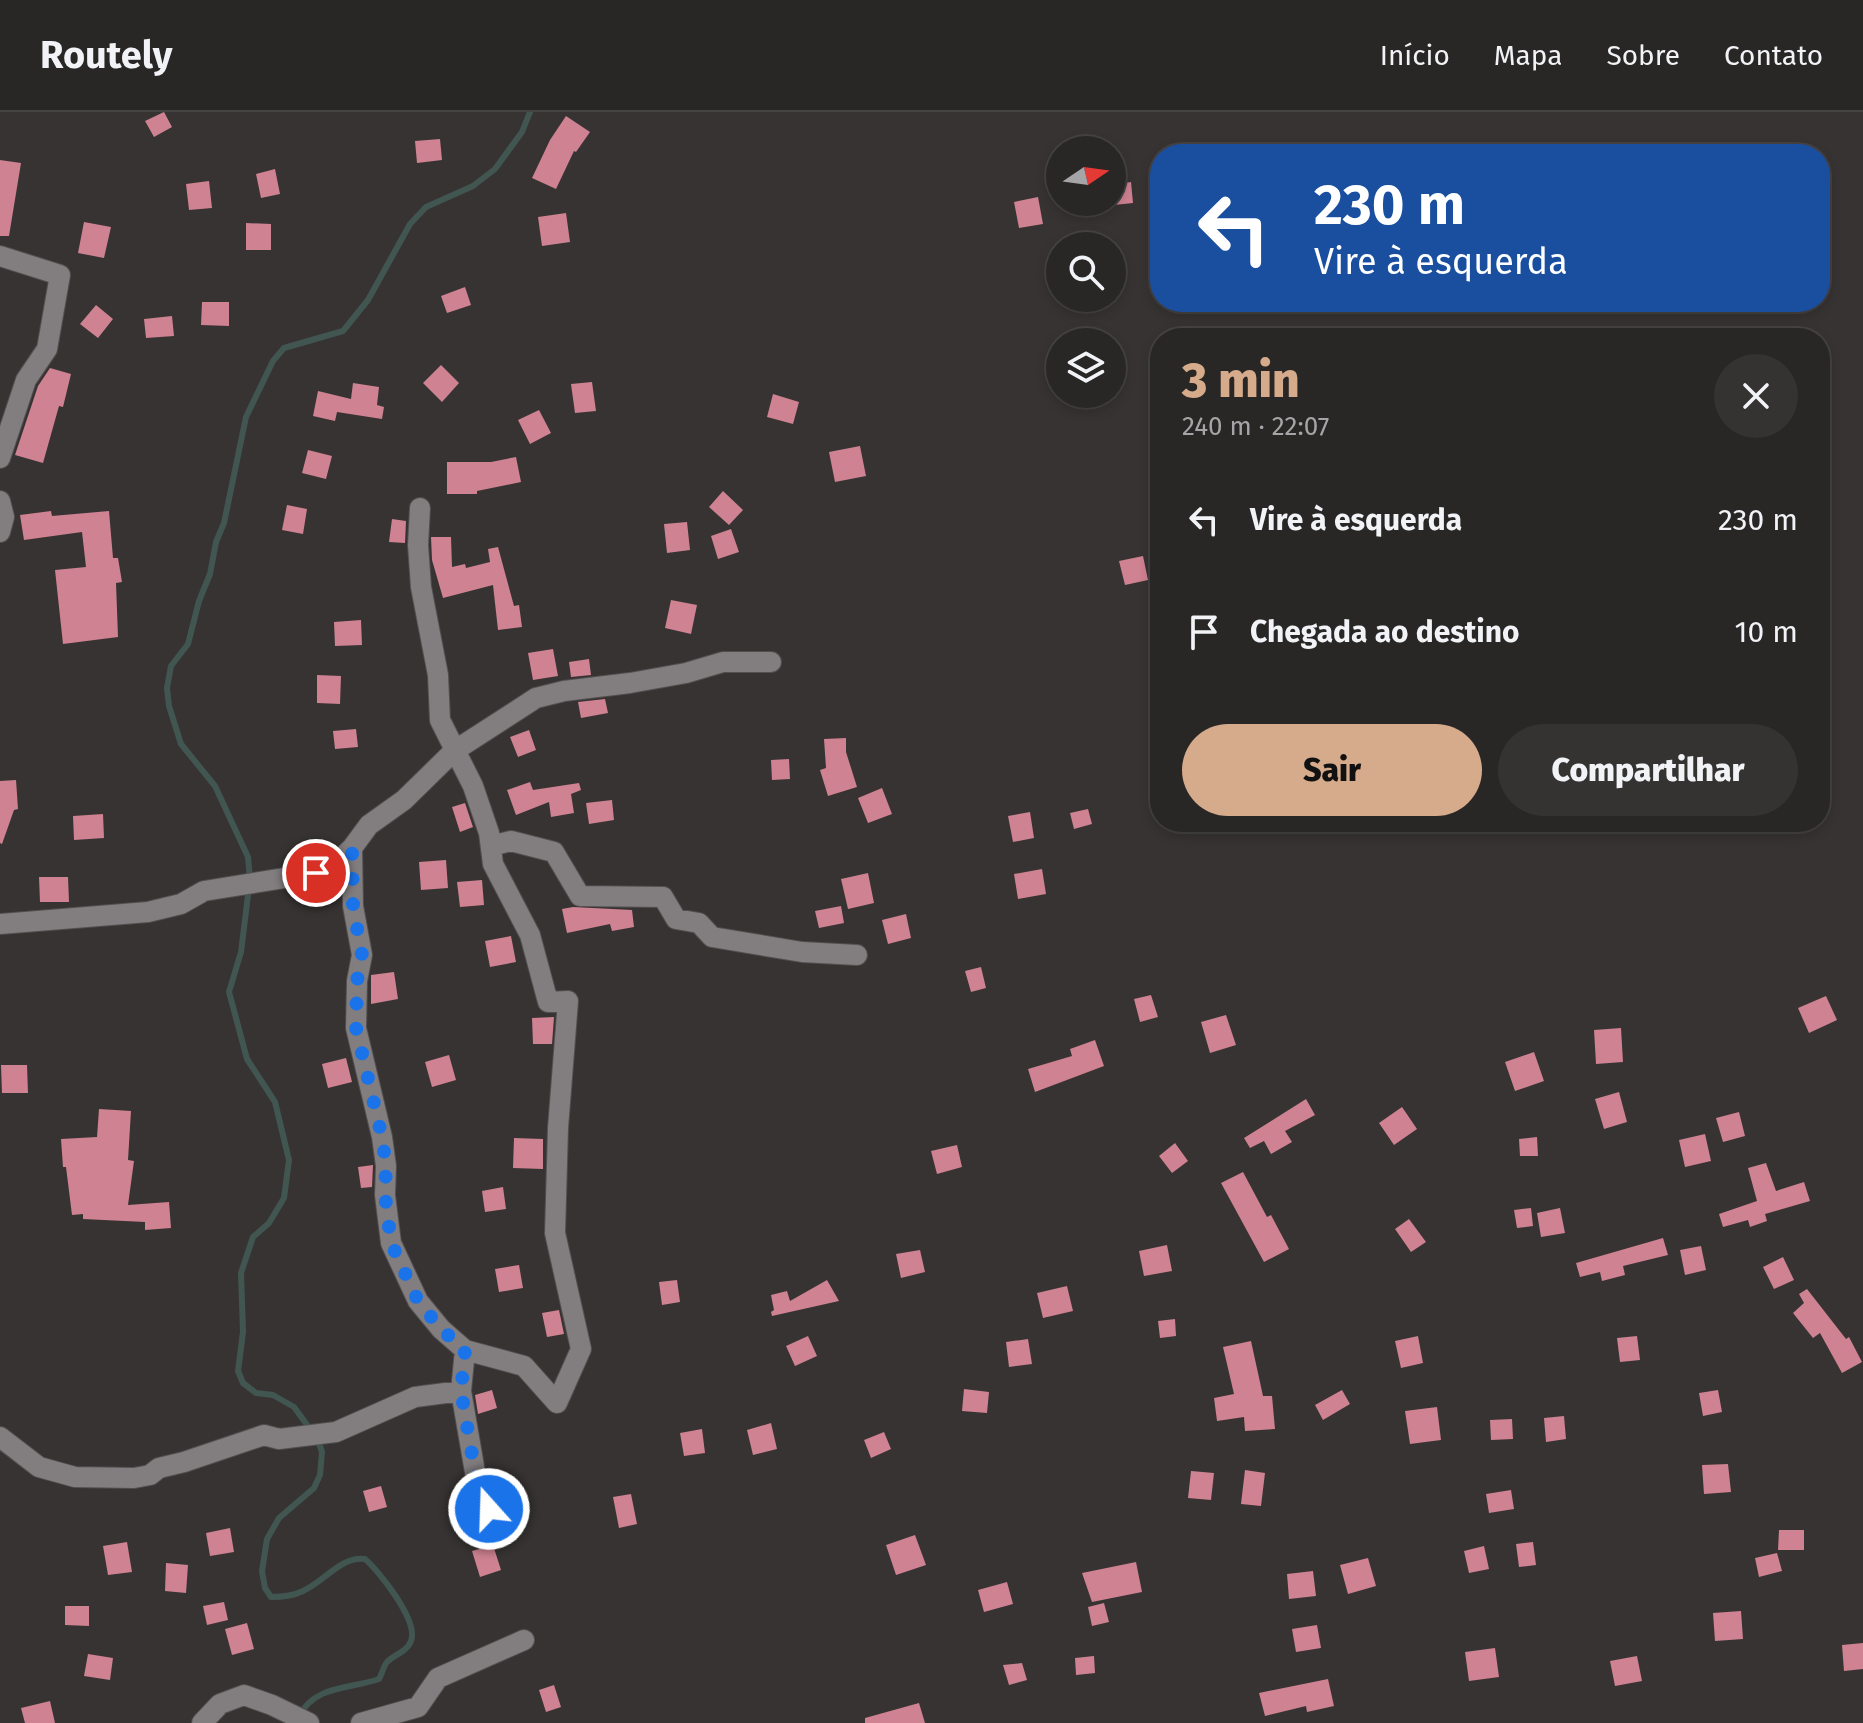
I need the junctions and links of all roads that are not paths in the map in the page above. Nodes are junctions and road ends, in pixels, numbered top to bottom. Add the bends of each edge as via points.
1 (0, 256) edge
2 (0, 458) edge
3 (0, 501) edge
4 (420, 508) dead end
5 (0, 532) edge
6 (771, 662) dead end
7 (454, 751) junction
8 (491, 846) junction
9 (352, 848) junction
10 (0, 924) edge
11 (857, 955) dead end
12 (465, 1350) junction
13 (461, 1391) junction
14 (0, 1437) edge
15 (489, 1509) dead end
16 (524, 1640) dead end
17 (202, 1723) edge
18 (309, 1723) edge
19 (361, 1723) edge

1 - 2 street via 60,275 47,349 26,380
3 - 5 street
4 - 7 street via 421,587 438,675 440,720
6 - 7 street via 723,662 536,698
7 - 8 street via 473,786
7 - 9 street via 404,800 369,825
8 - 11 street via 511,841 554,852 580,896 663,897 676,919 699,923 712,937
8 - 12 street via 493,864 530,935 548,1002 568,1001 555,1233 581,1349 557,1403 524,1366
9 - 10 street via 332,867 316,873 204,891 181,904 148,912
9 - 12 street via 353,906 362,955 356,1028 382,1137 391,1243 418,1301
12 - 13 street
13 - 14 street via 415,1397 336,1432 279,1439 264,1435 134,1478 75,1477 39,1467
13 - 15 street via 476,1478
16 - 19 street via 438,1678 418,1707
17 - 18 street via 220,1704 244,1695

